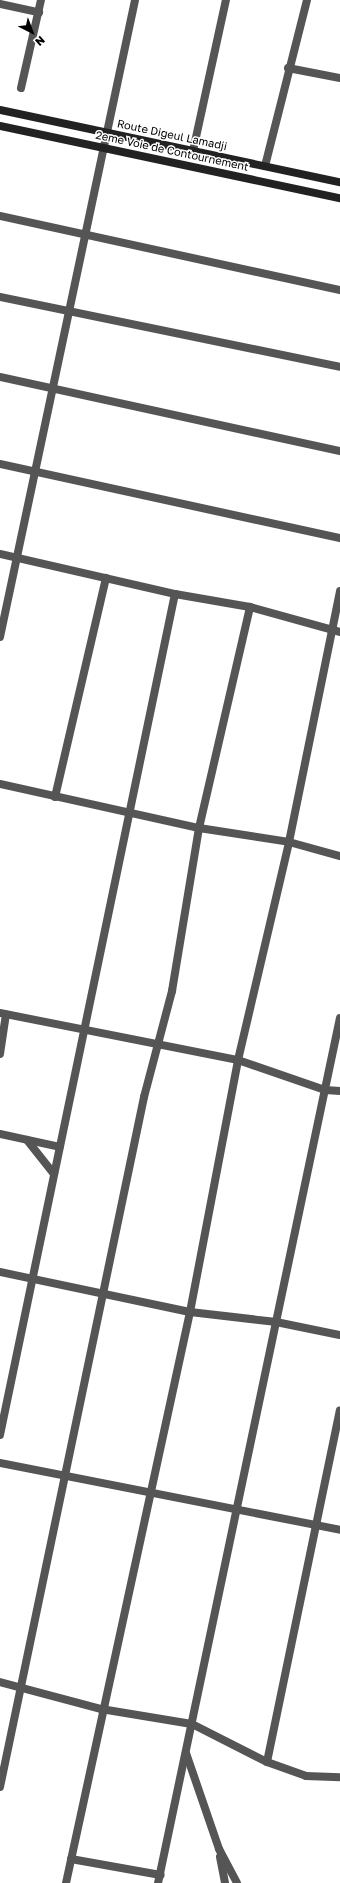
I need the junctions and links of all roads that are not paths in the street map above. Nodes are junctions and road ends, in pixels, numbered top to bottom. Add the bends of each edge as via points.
1 (41, 0) edge
2 (135, 0) edge
3 (226, 0) edge
4 (307, 0) edge
5 (0, 4) edge
6 (39, 12) junction
7 (288, 68) junction
8 (340, 78) edge
9 (21, 88) dead end
10 (0, 110) edge
11 (0, 126) edge
12 (107, 133) junction
13 (105, 148) junction
14 (193, 151) junction
15 (265, 166) junction
16 (340, 182) edge
17 (340, 198) edge
18 (0, 216) edge
19 (86, 234) junction
20 (340, 290) edge
21 (0, 297) edge
22 (69, 311) junction
23 (340, 367) edge
24 (0, 377) edge
25 (52, 388) junction
26 (340, 451) edge
27 (0, 464) edge
28 (33, 470) junction
29 (340, 538) edge
30 (0, 554) edge
31 (16, 558) junction
32 (106, 578) junction
33 (340, 591) edge
34 (175, 594) junction
35 (250, 607) junction
36 (336, 631) edge
37 (0, 637) edge
38 (0, 784) edge
39 (55, 797) junction
40 (131, 812) junction
41 (199, 828) junction
42 (289, 842) junction
43 (340, 856) edge
44 (3, 1013) edge
45 (340, 1018) edge
46 (85, 1027) junction
47 (156, 1045) junction
48 (0, 1054) edge
49 (238, 1060) junction
50 (325, 1090) junction
51 (340, 1091) edge
52 (0, 1134) edge
53 (27, 1140) junction
54 (60, 1147) junction
55 (54, 1174) junction
56 (0, 1272) edge
57 (34, 1277) junction
58 (105, 1295) junction
59 (190, 1312) junction
60 (276, 1322) junction
61 (340, 1335) edge
62 (340, 1411) edge
63 (0, 1434) edge
64 (0, 1463) edge
65 (68, 1476) junction
66 (149, 1491) junction
67 (234, 1512) junction
68 (314, 1526) junction
69 (340, 1530) edge
70 (0, 1682) edge
71 (21, 1688) junction
72 (102, 1709) junction
73 (192, 1724) junction
74 (186, 1752) junction
75 (267, 1762) junction
76 (340, 1777) edge
77 (0, 1787) edge
78 (219, 1849) junction
79 (71, 1859) junction
80 (160, 1879) edge
81 (66, 1883) edge
82 (225, 1883) edge
83 (237, 1883) edge

1 - 6 street
2 - 12 street
3 - 14 street
4 - 7 street
5 - 6 street
6 - 9 street
7 - 8 street
7 - 15 street
10 - 12 main road, Route Digeul Lamadji
11 - 13 main road, 2eme Voie de Contournement
12 - 13 street
12 - 14 main road, Route Digeul Lamadji
13 - 17 main road, 2eme Voie de Contournement
13 - 19 street
14 - 15 main road, Route Digeul Lamadji
15 - 16 main road, Route Digeul Lamadji
18 - 19 street
19 - 20 street
19 - 22 street
21 - 22 street
22 - 23 street
22 - 25 street
24 - 25 street
25 - 26 street
25 - 28 street
27 - 28 street
28 - 29 street
28 - 31 street
30 - 31 street
31 - 32 street
31 - 37 street
32 - 34 street
32 - 39 street
33 - 36 street
34 - 35 street
34 - 40 street
35 - 36 street
35 - 41 street
36 - 42 street
38 - 39 street
39 - 40 street
40 - 41 street
40 - 46 street
41 - 42 street
41 - 47 street via 172,991
42 - 43 street
42 - 49 street
44 - 46 street
44 - 48 street
45 - 50 street
46 - 47 street
46 - 54 street
47 - 49 street
47 - 58 street
49 - 50 street
49 - 59 street
50 - 51 street
50 - 60 street
52 - 53 street
53 - 54 street
53 - 55 street
54 - 55 street
55 - 57 street
56 - 57 street
57 - 58 street
57 - 63 street
58 - 59 street
58 - 65 street
59 - 60 street
59 - 66 street
60 - 61 street
60 - 67 street
62 - 68 street
64 - 65 street
65 - 66 street
65 - 71 street
66 - 67 street
66 - 72 street
67 - 68 street
67 - 73 street
68 - 69 street
68 - 75 street
70 - 71 street
71 - 72 street
71 - 77 street
72 - 73 street
72 - 79 street
73 - 74 street
73 - 75 street
74 - 78 street
74 - 80 street
75 - 76 street via 306,1776
78 - 82 street
78 - 83 street
79 - 80 street
79 - 81 street

